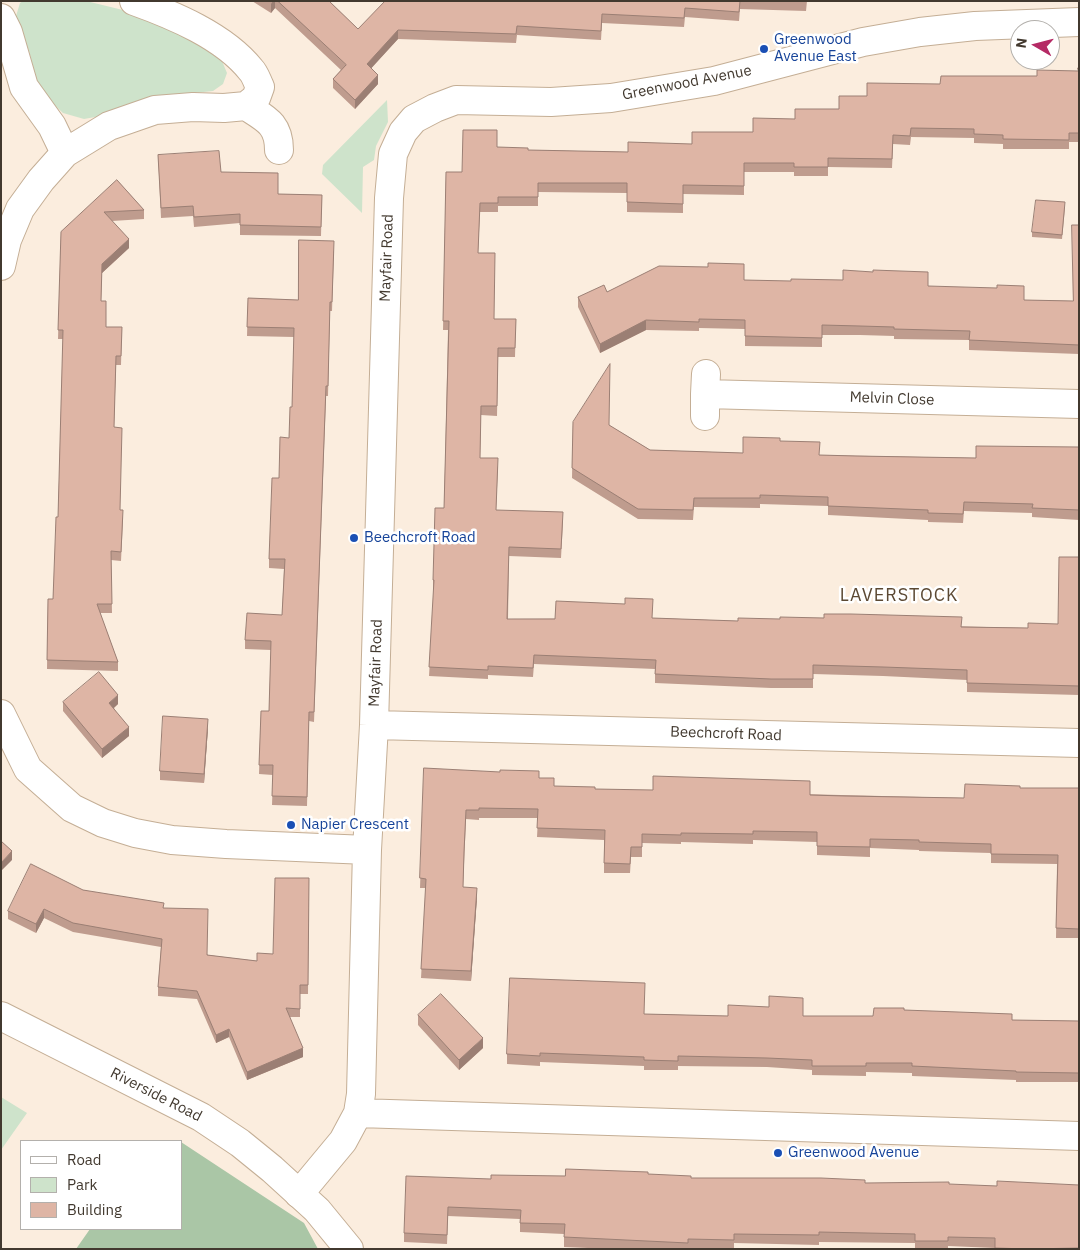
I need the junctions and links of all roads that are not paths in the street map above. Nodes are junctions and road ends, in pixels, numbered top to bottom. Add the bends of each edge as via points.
1 (134, 1) edge
2 (1, 18) edge
3 (1079, 22) edge
4 (246, 106) junction
5 (414, 119) joint
6 (279, 150) dead end
7 (65, 153) junction
8 (1, 266) edge
9 (705, 394) dead end
10 (1079, 404) edge
11 (1, 714) edge
12 (374, 724) junction
13 (1079, 743) edge
14 (366, 850) junction
15 (1, 1016) edge
16 (358, 1113) junction
17 (1079, 1136) edge
18 (299, 1194) junction
19 (349, 1249) edge

1 - 4 street via 187,23 230,49 252,71 260,87 256,98
2 - 7 street via 24,86 52,126
3 - 5 street, Greenwood Avenue via 975,26 920,32 863,42 680,88 551,102 456,100
4 - 6 street via 268,120 279,137
4 - 7 street via 155,110 109,126
5 - 12 street, Mayfair Road via 403,132 393,154 389,198
7 - 8 street via 20,209 7,240
9 - 10 street, Melvin Close
11 - 14 street via 28,769 72,808 103,823 172,840
12 - 13 street, Beechcroft Road
12 - 14 street, Mayfair Road
14 - 16 street, Mayfair Road
15 - 18 street, Riverside Road via 201,1117 240,1143
16 - 17 street
16 - 18 street, Mayfair Road via 343,1141
18 - 19 street, Riverside Road via 317,1210

